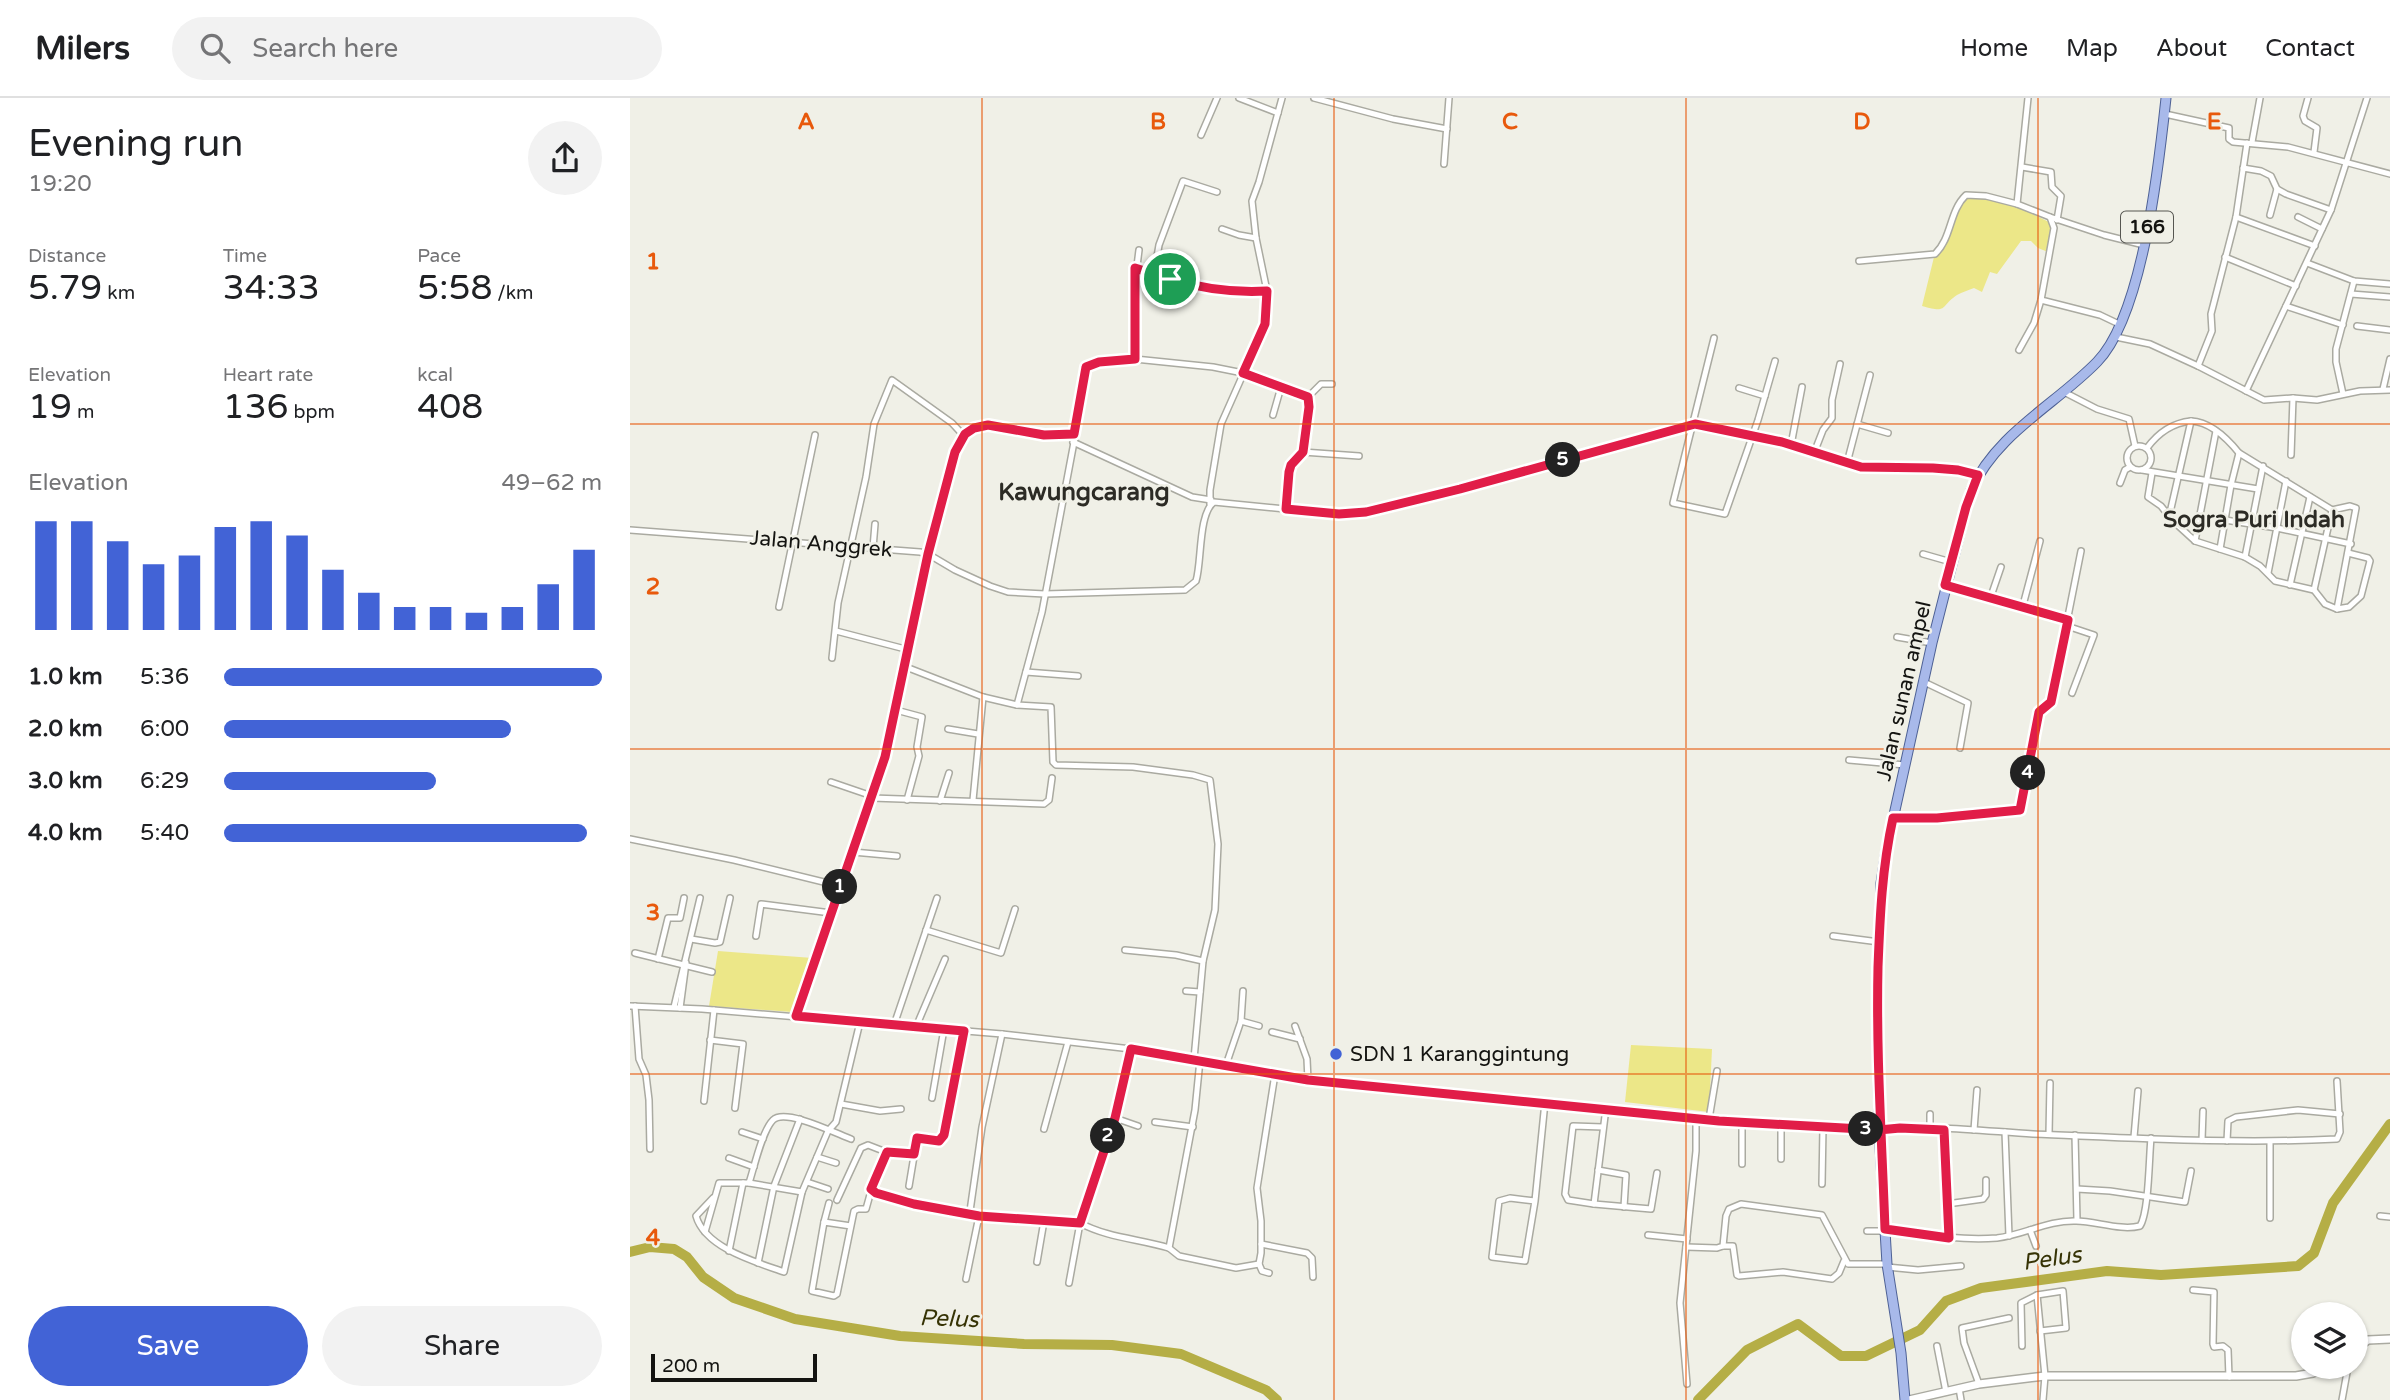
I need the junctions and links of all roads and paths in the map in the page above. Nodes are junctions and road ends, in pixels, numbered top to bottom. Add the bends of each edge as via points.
1 (1217, 98) edge
2 (1239, 98) edge
3 (1282, 98) edge
4 (1314, 98) edge
5 (1349, 98) edge
6 (1449, 98) edge
7 (2028, 98) edge
8 (2157, 98) edge
9 (2166, 98) edge
10 (2260, 98) edge
11 (2308, 98) edge
12 (2367, 98) edge
13 (1346, 108) junction
14 (1278, 113) junction
15 (2165, 114) junction
16 (1447, 129) junction
17 (1201, 135) dead end
18 (2249, 143) junction
19 (2314, 152) junction
20 (2347, 163) junction
21 (1444, 164) dead end
22 (2022, 167) junction
23 (2243, 167) junction
24 (2390, 174) edge
25 (2277, 189) junction
26 (1217, 192) dead end
27 (2017, 204) junction
28 (2331, 210) junction
29 (2270, 215) dead end
30 (2236, 217) junction
31 (2298, 217) dead end
32 (2053, 218) junction
33 (1222, 229) dead end
34 (2322, 229) junction
35 (1256, 238) junction
36 (2144, 244) junction
37 (2315, 246) junction
38 (1139, 250) dead end
39 (2225, 257) junction
40 (1859, 261) dead end
41 (2307, 263) junction
42 (1135, 268) junction
43 (1153, 274) junction
44 (2354, 281) junction
45 (2390, 284) edge
46 (2296, 286) junction
47 (1267, 291) junction
48 (2351, 294) junction
49 (2390, 297) edge
50 (2041, 300) junction
51 (2286, 306) junction
52 (2121, 325) junction
53 (2343, 325) junction
54 (2357, 326) dead end
55 (2390, 330) edge
56 (2116, 337) junction
57 (1714, 338) dead end
58 (2019, 350) dead end
59 (1135, 359) junction
60 (2390, 359) edge
61 (1775, 361) dead end
62 (1840, 364) dead end
63 (2198, 366) junction
64 (1243, 373) junction
65 (1870, 375) dead end
66 (1332, 384) dead end
67 (1281, 387) junction
68 (1802, 387) dead end
69 (1739, 388) dead end
70 (2387, 390) edge
71 (2246, 391) junction
72 (2062, 392) junction
73 (2343, 394) junction
74 (1765, 396) junction
75 (1308, 397) junction
76 (2293, 398) junction
77 (1273, 415) dead end
78 (2192, 421) junction
79 (1693, 424) junction
80 (1857, 424) junction
81 (2216, 431) junction
82 (1888, 433) dead end
83 (967, 434) junction
84 (1074, 434) junction
85 (815, 435) dead end
86 (1751, 435) junction
87 (1073, 442) junction
88 (1791, 445) junction
89 (2135, 446) junction
90 (2147, 448) junction
91 (1303, 452) junction
92 (1814, 453) junction
93 (2239, 453) junction
94 (2291, 455) dead end
95 (1359, 456) dead end
96 (1847, 464) junction
97 (2263, 466) junction
98 (2130, 467) junction
99 (2142, 470) junction
100 (2152, 473) junction
101 (1978, 475) junction
102 (2178, 476) junction
103 (2207, 481) junction
104 (2286, 481) junction
105 (2120, 484) dead end
106 (2231, 485) junction
107 (2258, 489) junction
108 (2310, 497) junction
109 (1210, 502) junction
110 (1286, 509) junction
111 (2332, 510) junction
112 (2169, 517) junction
113 (2225, 520) junction
114 (874, 524) dead end
115 (2251, 524) junction
116 (2277, 528) junction
117 (630, 530) edge
118 (2301, 533) junction
119 (2327, 539) junction
120 (792, 541) junction
121 (2039, 541) dead end
122 (2195, 541) junction
123 (2351, 544) junction
124 (851, 547) junction
125 (873, 548) junction
126 (2220, 549) junction
127 (2081, 551) dead end
128 (2348, 553) junction
129 (928, 554) junction
130 (1923, 554) dead end
131 (2245, 557) junction
132 (1951, 562) junction
133 (2001, 567) dead end
134 (2268, 573) junction
135 (1945, 585) junction
136 (2290, 585) junction
137 (2314, 590) junction
138 (1045, 594) junction
139 (1990, 599) junction
140 (779, 607) dead end
141 (2022, 609) junction
142 (2337, 609) junction
143 (2068, 623) junction
144 (836, 631) junction
145 (1897, 638) dead end
146 (1932, 643) junction
147 (909, 650) junction
148 (832, 658) dead end
149 (906, 667) junction
150 (1026, 672) junction
151 (1078, 676) dead end
152 (1924, 680) junction
153 (2072, 694) dead end
154 (983, 697) junction
155 (1017, 705) junction
156 (896, 710) junction
157 (948, 729) dead end
158 (978, 734) junction
159 (1960, 748) dead end
160 (1849, 760) dead end
161 (1905, 765) junction
162 (949, 773) dead end
163 (1052, 778) dead end
164 (831, 782) dead end
165 (872, 797) junction
166 (907, 800) junction
167 (973, 800) junction
168 (940, 801) junction
169 (1893, 818) junction
170 (630, 839) edge
171 (853, 852) junction
172 (897, 856) dead end
173 (840, 886) junction
174 (684, 898) dead end
175 (700, 898) dead end
176 (730, 898) dead end
177 (937, 898) dead end
178 (1015, 909) dead end
179 (831, 913) junction
180 (926, 930) junction
181 (756, 936) dead end
182 (1833, 936) dead end
183 (691, 939) junction
184 (1879, 942) junction
185 (1125, 950) dead end
186 (635, 953) dead end
187 (658, 959) junction
188 (945, 959) dead end
189 (1203, 961) junction
190 (685, 963) junction
191 (712, 972) dead end
192 (1186, 991) dead end
193 (1243, 991) dead end
194 (1200, 992) junction
195 (633, 1006) edge
196 (677, 1007) junction
197 (714, 1010) junction
198 (796, 1016) junction
199 (1241, 1021) junction
200 (860, 1022) junction
201 (894, 1025) junction
202 (1259, 1026) dead end
203 (1295, 1026) dead end
204 (916, 1027) junction
205 (944, 1029) junction
206 (964, 1031) junction
207 (1272, 1032) dead end
208 (1002, 1034) junction
209 (710, 1040) junction
210 (1300, 1040) junction
211 (1068, 1042) junction
212 (1131, 1049) junction
213 (1197, 1060) junction
214 (1226, 1065) junction
215 (1717, 1072) dead end
216 (1275, 1074) junction
217 (1308, 1080) junction
218 (2337, 1081) dead end
219 (2050, 1083) dead end
220 (1977, 1090) dead end
221 (2138, 1091) dead end
222 (932, 1098) dead end
223 (704, 1101) dead end
224 (1545, 1102) junction
225 (841, 1104) junction
226 (735, 1108) dead end
227 (1606, 1108) junction
228 (901, 1109) dead end
229 (2203, 1111) dead end
230 (1930, 1114) dead end
231 (2340, 1114) junction
232 (1115, 1118) junction
233 (1696, 1118) junction
234 (800, 1119) junction
235 (1709, 1119) junction
236 (1155, 1122) dead end
237 (1742, 1122) junction
238 (1781, 1125) junction
239 (1138, 1126) dead end
240 (1192, 1127) junction
241 (1603, 1127) junction
242 (1823, 1127) junction
243 (1044, 1129) dead end
244 (1930, 1129) junction
245 (1879, 1130) junction
246 (1944, 1130) junction
247 (1974, 1130) junction
248 (828, 1131) junction
249 (742, 1132) dead end
250 (2005, 1132) junction
251 (2049, 1134) junction
252 (2075, 1135) junction
253 (2134, 1138) junction
254 (2151, 1138) junction
255 (763, 1139) junction
256 (851, 1139) dead end
257 (2202, 1140) junction
258 (2227, 1141) junction
259 (2270, 1143) junction
260 (650, 1149) dead end
261 (887, 1152) junction
262 (914, 1154) junction
263 (817, 1157) junction
264 (729, 1158) dead end
265 (1782, 1159) dead end
266 (836, 1163) dead end
267 (1742, 1164) dead end
268 (754, 1167) junction
269 (1598, 1170) junction
270 (2191, 1171) dead end
271 (1657, 1174) dead end
272 (1986, 1180) dead end
273 (807, 1182) junction
274 (746, 1183) junction
275 (1822, 1184) dead end
276 (774, 1186) junction
277 (909, 1186) dead end
278 (828, 1189) dead end
279 (871, 1189) junction
280 (2077, 1189) junction
281 (802, 1192) junction
282 (713, 1198) junction
283 (2146, 1198) junction
284 (837, 1200) dead end
285 (1535, 1201) junction
286 (829, 1203) dead end
287 (1594, 1204) junction
288 (1947, 1204) junction
289 (1624, 1207) junction
290 (971, 1214) junction
291 (979, 1216) junction
292 (2380, 1216) dead end
293 (2390, 1217) edge
294 (2270, 1218) dead end
295 (2077, 1220) junction
296 (1044, 1221) junction
297 (824, 1222) junction
298 (1080, 1223) junction
299 (851, 1226) junction
300 (1885, 1230) junction
301 (2030, 1230) junction
302 (1867, 1231) dead end
303 (705, 1232) junction
304 (1648, 1235) dead end
305 (2009, 1236) junction
306 (1949, 1238) junction
307 (1687, 1239) junction
308 (1261, 1244) junction
309 (1723, 1246) junction
310 (1686, 1247) junction
311 (2036, 1247) dead end
312 (1169, 1248) junction
313 (729, 1251) junction
314 (1844, 1261) junction
315 (1037, 1262) dead end
316 (758, 1263) junction
317 (1259, 1264) junction
318 (1887, 1266) junction
319 (1961, 1266) dead end
320 (1269, 1273) dead end
321 (1313, 1277) dead end
322 (966, 1279) dead end
323 (1069, 1283) dead end
324 (2193, 1290) dead end
325 (2037, 1295) junction
326 (2009, 1318) dead end
327 (2040, 1331) junction
328 (2390, 1339) edge
329 (2368, 1340) edge
330 (1937, 1346) dead end
331 (2022, 1346) dead end
332 (2045, 1376) junction
333 (2291, 1376) edge
334 (2229, 1377) junction
335 (2346, 1379) edge
336 (1687, 1384) dead end
337 (1979, 1384) junction
338 (1959, 1388) junction
339 (1946, 1392) junction
340 (1907, 1400) edge
341 (1961, 1400) edge
342 (2043, 1400) edge
343 (2342, 1400) edge

1 - 17 street
2 - 14 street
3 - 14 street
4 - 13 street
5 - 13 street
6 - 16 street
7 - 22 street
8 - 9 street
9 - 15 main road, Jalan sunan ampel / 166
10 - 18 street
11 - 19 street via 2303,116 2317,128
12 - 20 street
13 - 16 street
14 - 35 street via 1252,201
15 - 18 street via 2229,128 2230,141
15 - 36 main road, Jalan sunan ampel / 166
16 - 21 street
18 - 19 street
18 - 23 street
19 - 20 street
20 - 24 street
20 - 28 street
22 - 27 street
22 - 32 street via 2051,172 2052,187 2061,196
23 - 25 street via 2271,177
23 - 30 street
25 - 28 street
25 - 29 street
26 - 43 street via 1183,181
27 - 32 street
27 - 40 street via 1966,195 1935,254
28 - 34 street
30 - 37 street
30 - 39 street
31 - 34 street
32 - 36 street
32 - 50 street
33 - 35 street
34 - 37 street
35 - 47 street
36 - 52 main road, Jalan sunan ampel / 166
37 - 41 street
38 - 42 street
39 - 46 street
39 - 63 street via 2211,314 2212,331
41 - 44 street
41 - 46 street
42 - 43 street
42 - 59 street
43 - 47 street via 1202,288
44 - 45 street
44 - 48 street
46 - 51 street
47 - 64 street via 1265,324
48 - 49 street
48 - 53 street
50 - 52 street
50 - 58 street
51 - 53 street
51 - 71 street
52 - 56 main road, Jalan sunan ampel / 166
53 - 73 street via 2336,356
54 - 55 street
56 - 63 street via 2150,344
56 - 72 main road, Jalan sunan ampel / 166 via 2098,361
57 - 79 street
59 - 64 street
59 - 84 street via 1086,367
60 - 70 street
61 - 74 street
62 - 92 street via 1833,415
63 - 71 street
64 - 67 street
64 - 109 street via 1221,424
65 - 80 street
66 - 75 street via 1321,384
67 - 75 street
67 - 77 street
68 - 88 street
69 - 74 street
70 - 73 street
71 - 76 street via 2264,400
72 - 89 street via 2129,419
72 - 101 main road, Jalan sunan ampel / 166 via 2001,444
73 - 76 street via 2318,400
74 - 86 street
75 - 91 street
76 - 94 street
78 - 81 street
78 - 90 street via 2161,432
78 - 102 street
79 - 86 street
79 - 86 street via 1673,503 1721,515
79 - 110 street via 1366,512
80 - 82 street
80 - 96 street
81 - 93 street
81 - 103 street
83 - 84 street via 992,425 1044,435
83 - 124 street via 892,380 874,424
83 - 129 street via 949,468
84 - 87 street
85 - 120 street
86 - 88 street
87 - 109 street
87 - 138 street
88 - 92 street
89 - 90 street
89 - 98 street via 2127,455
90 - 99 street via 2151,463
91 - 95 street
91 - 110 street via 1291,465
92 - 96 street
93 - 97 street
93 - 106 street
96 - 101 street
97 - 104 street
97 - 107 street
98 - 99 street
98 - 105 street
99 - 100 street
100 - 102 street
100 - 112 street via 2148,497
101 - 132 main road, Jalan sunan ampel / 166
102 - 103 street
102 - 112 street
103 - 106 street
103 - 122 street
104 - 108 street
104 - 116 street
106 - 107 street
106 - 113 street
107 - 115 street
108 - 111 street
108 - 118 street
109 - 110 street
109 - 138 street, Jalan Anggrek via 1198,575 1189,589
111 - 119 street
111 - 123 street via 2356,506
112 - 122 street
113 - 115 street
113 - 126 street
114 - 125 street
115 - 116 street
115 - 131 street
116 - 118 street
116 - 134 street
117 - 120 street, Jalan Anggrek
118 - 119 street
118 - 136 street
119 - 123 street
119 - 137 street
120 - 124 street, Jalan Anggrek
120 - 140 street
121 - 141 street
122 - 126 street
123 - 128 street
124 - 125 street, Jalan Anggrek
124 - 144 street
125 - 129 street, Jalan Anggrek
126 - 131 street
127 - 143 street
128 - 142 street
128 - 142 street via 2368,558 2364,590 2349,607
129 - 138 street, Jalan Anggrek via 990,586
129 - 147 street
130 - 132 street
131 - 134 street
132 - 135 main road, Jalan sunan ampel / 166
133 - 139 street
134 - 136 street via 2275,581
135 - 139 street
135 - 146 main road, Jalan sunan ampel / 166
136 - 137 street
137 - 142 street via 2325,604
138 - 150 street
139 - 141 street
141 - 143 street
143 - 153 street via 2094,635
143 - 169 street via 2051,702 2039,712 2020,810
144 - 147 street
144 - 148 street
145 - 146 street
146 - 152 main road, Jalan sunan ampel / 166
147 - 149 street
149 - 154 street
149 - 156 street
150 - 151 street
150 - 155 street
152 - 159 street via 1968,703
152 - 161 main road, Jalan sunan ampel / 166
154 - 155 street
154 - 158 street
155 - 189 street via 1051,706 1056,765 1133,767 1210,780 1217,844 1214,910
156 - 165 street
156 - 166 street via 922,717 919,756
157 - 158 street
158 - 167 street
160 - 161 street
161 - 169 main road, Jalan sunan ampel / 166
162 - 168 street
163 - 167 street via 1049,800 1044,804
164 - 165 street
165 - 166 street
165 - 171 street
166 - 168 street
167 - 168 street
169 - 184 main road, Jalan sunan ampel / 166 via 1881,883
170 - 173 street
171 - 172 street
171 - 173 street
173 - 179 street
174 - 187 street via 680,918 668,918
175 - 183 street
176 - 183 street via 720,942
177 - 180 street
178 - 180 street via 1001,953
179 - 181 street via 761,904
179 - 198 street
180 - 201 street
182 - 184 street
183 - 190 street
184 - 245 main road, Jalan sunan ampel / 166
185 - 189 street
186 - 187 street
187 - 190 street
188 - 204 street
189 - 194 street
190 - 191 street
190 - 196 street
192 - 194 street
193 - 199 street
194 - 213 street
195 - 196 street
195 - 260 street via 649,1100
196 - 197 street
197 - 198 street
197 - 209 street
198 - 200 street
199 - 202 street
199 - 214 street
200 - 201 street
200 - 225 street
201 - 204 street
203 - 210 street
204 - 205 street
205 - 206 street
205 - 222 street
206 - 208 street
206 - 262 street via 944,1135 939,1141 917,1138
207 - 210 street
208 - 211 street
208 - 290 street via 982,1127
209 - 223 street
209 - 226 street via 743,1044
210 - 217 street
211 - 212 street
211 - 243 street
212 - 213 street
212 - 232 street
213 - 214 street
213 - 240 street
214 - 216 street
215 - 235 street
216 - 217 street
216 - 308 street via 1257,1188
217 - 224 street
218 - 231 street
219 - 251 street
220 - 247 street
221 - 253 street
224 - 227 street
224 - 285 street
225 - 228 street via 880,1111
225 - 248 street
227 - 233 street
227 - 241 street
229 - 257 street
230 - 244 street
231 - 258 street via 2298,1110 2231,1119
231 - 259 street via 2339,1138
232 - 239 street
232 - 298 street
233 - 235 street
233 - 307 street
234 - 248 street
234 - 255 street via 775,1118
234 - 276 street
235 - 237 street
236 - 240 street
237 - 238 street
237 - 267 street
238 - 242 street
238 - 265 street
240 - 312 street
241 - 269 street
241 - 287 street via 1574,1125 1564,1197
242 - 245 street
242 - 275 street
244 - 245 street
244 - 246 street
245 - 300 main road, Jalan sunan ampel / 166 via 1879,1210
246 - 247 street
246 - 288 street
247 - 250 street
248 - 256 street
248 - 263 street
249 - 255 street
250 - 251 street
250 - 305 street
251 - 252 street
252 - 253 street
252 - 280 street
253 - 254 street
254 - 257 street
254 - 283 street
255 - 268 street
257 - 258 street
258 - 259 street
259 - 294 street
261 - 262 street
261 - 279 street
261 - 284 street via 868,1145 861,1148
262 - 277 street
263 - 266 street
263 - 273 street
264 - 268 street
268 - 274 street
269 - 287 street
269 - 289 street via 1626,1175
270 - 283 street via 2185,1202
271 - 289 street via 1653,1208
272 - 288 street via 1983,1199
273 - 278 street
273 - 281 street
274 - 276 street
274 - 282 street via 719,1184
274 - 313 street
276 - 281 street
276 - 316 street
279 - 290 street via 914,1204
279 - 299 street via 866,1209 855,1209
280 - 283 street
280 - 295 street
281 - 316 street via 785,1270
282 - 303 street
282 - 303 street via 696,1216
283 - 295 street via 2140,1226
285 - 285 street via 1499,1201 1492,1257 1525,1261
286 - 297 street
287 - 289 street
288 - 306 street
290 - 291 street
291 - 296 street
291 - 322 street
292 - 293 street
295 - 301 street
296 - 298 street
296 - 315 street
297 - 299 street
297 - 299 street via 811,1289 834,1296
298 - 312 street via 1113,1236
298 - 323 street
300 - 302 street
300 - 306 street
300 - 318 main road, Jalan sunan ampel / 166
301 - 305 street
301 - 311 street
303 - 313 street
304 - 307 street
305 - 306 street
307 - 310 street
308 - 317 street
308 - 321 street via 1307,1253 1312,1258
309 - 310 street
309 - 314 street via 1733,1246 1739,1276 1783,1272 1832,1279
309 - 314 street via 1726,1216 1741,1204 1822,1215
310 - 336 street via 1680,1317
312 - 317 street via 1179,1256 1236,1268
313 - 316 street
314 - 318 street
317 - 320 street
318 - 319 street via 1918,1270
318 - 340 main road, Jalan sunan ampel / 166
324 - 334 street via 2214,1292 2213,1344 2228,1350
325 - 327 street
325 - 327 street via 2065,1293 2066,1328
325 - 331 street via 2021,1303
326 - 337 street via 1962,1328
327 - 332 street
328 - 329 street
330 - 339 street
332 - 334 street
332 - 337 street
332 - 342 street
333 - 334 street
335 - 343 street
337 - 338 street
338 - 339 street
338 - 341 street
339 - 340 street

